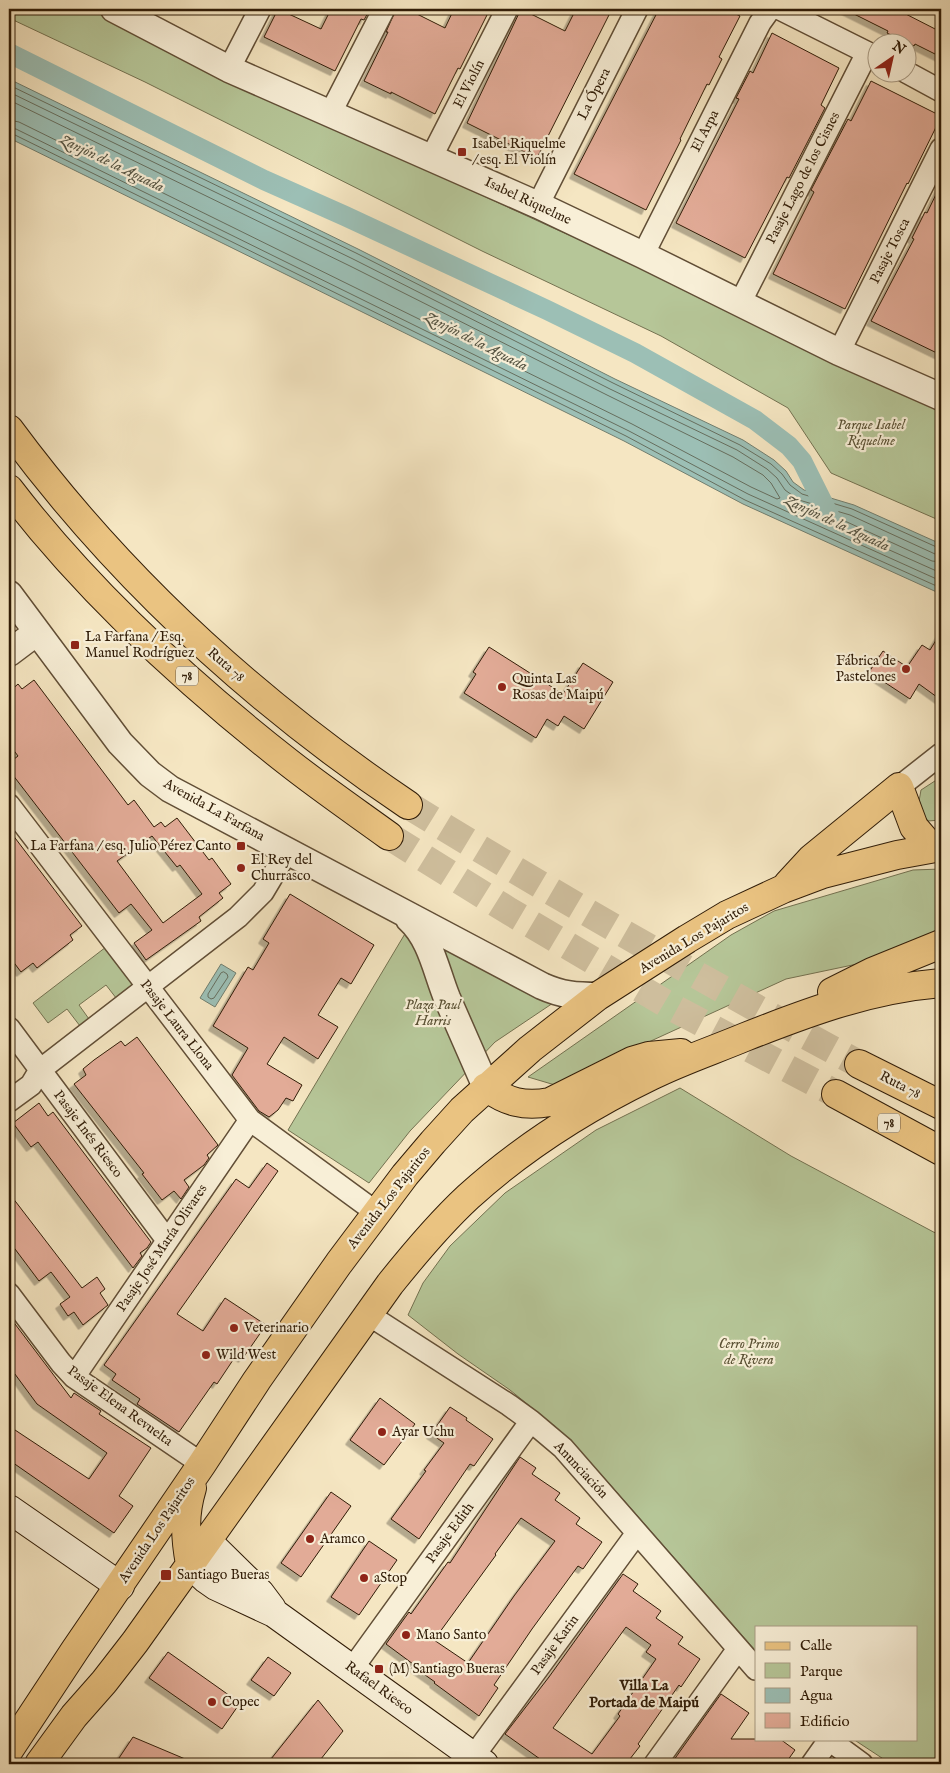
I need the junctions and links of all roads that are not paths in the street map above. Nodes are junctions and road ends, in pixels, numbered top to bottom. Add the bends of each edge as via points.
1 (260, 9) edge
2 (384, 9) edge
3 (507, 9) edge
4 (637, 9) edge
5 (770, 9) edge
6 (780, 9) edge
7 (127, 12) edge
8 (868, 54) edge
9 (868, 63) edge
10 (229, 69) junction
11 (918, 79) edge
12 (941, 91) edge
13 (330, 114) junction
14 (941, 149) edge
15 (431, 158) junction
16 (538, 205) junction
17 (643, 255) junction
18 (740, 303) junction
19 (839, 352) junction
20 (941, 396) edge
21 (9, 430) edge
22 (9, 489) edge
23 (9, 594) edge
24 (37, 632) junction
25 (9, 653) edge
26 (941, 754) edge
27 (899, 787) junction
28 (9, 805) edge
29 (408, 806) tunnel mouth
30 (389, 836) tunnel mouth
31 (936, 848) edge
32 (288, 850) junction
33 (784, 889) junction
34 (401, 912) junction
35 (941, 944) edge
36 (941, 983) edge
37 (147, 988) junction
38 (598, 996) junction
39 (780, 1024) junction
40 (9, 1028) edge
41 (700, 1055) junction
42 (860, 1064) tunnel mouth
43 (40, 1070) junction
44 (486, 1087) junction
45 (836, 1094) tunnel mouth
46 (9, 1101) edge
47 (941, 1105) edge
48 (250, 1120) junction
49 (941, 1151) edge
50 (377, 1213) junction
51 (168, 1240) junction
52 (9, 1294) edge
53 (368, 1314) junction
54 (74, 1377) junction
55 (531, 1421) junction
56 (200, 1467) junction
57 (9, 1509) edge
58 (637, 1533) junction
59 (206, 1540) junction
60 (190, 1564) junction
61 (120, 1586) junction
62 (274, 1612) junction
63 (738, 1649) junction
64 (755, 1668) edge
65 (352, 1669) junction
66 (829, 1740) edge
67 (9, 1750) edge
68 (478, 1760) edge
69 (39, 1764) edge
70 (655, 1764) edge
71 (812, 1764) edge
72 (862, 1764) edge

1 - 10 street
2 - 13 street
3 - 15 street, El Violín
4 - 16 street, La Ópera
5 - 17 street, El Arpa
6 - 8 street
7 - 10 street, Isabel Riquelme
9 - 18 street, Pasaje Lago de los Cisnes
10 - 13 street, Isabel Riquelme
11 - 12 street
13 - 15 street, Isabel Riquelme
14 - 19 street, Pasaje Tosca
15 - 16 street, Isabel Riquelme
16 - 17 street, Isabel Riquelme
17 - 18 street, Isabel Riquelme
18 - 19 street, Isabel Riquelme
19 - 20 street, Isabel Riquelme
21 - 29 main road, Ruta 78 / 78 via 93,534 172,617 294,722
22 - 30 main road, 78 via 78,571 183,672 290,763
23 - 24 street, Avenida La Farfana
24 - 25 street
24 - 32 street, Avenida La Farfana via 120,743 150,774 192,802
26 - 27 street
27 - 31 main road via 914,827
27 - 33 main road via 812,858
28 - 37 street, Pasaje Laura Llona
31 - 33 main road, Avenida Los Pajaritos via 823,874
32 - 34 street, Avenida La Farfana
32 - 37 street via 271,880 238,918
33 - 38 main road, Avenida Los Pajaritos via 727,915
34 - 38 street, Avenida La Farfana via 558,993
34 - 44 street, Avenida La Farfana via 417,926 426,943
35 - 39 main road via 837,989
36 - 39 main road via 902,987 850,999
37 - 43 street
37 - 48 street, Pasaje Laura Llona
38 - 44 main road, Avenida Los Pajaritos
39 - 41 main road
40 - 43 street, Pasaje Inés Riesco
41 - 44 main road via 666,1054 632,1061 560,1098 539,1104 499,1097
41 - 53 main road via 632,1085 523,1152 441,1225 413,1255
42 - 47 main road, Ruta 78
43 - 46 street via 31,1085
43 - 51 street, Pasaje Inés Riesco
44 - 50 main road, Avenida Los Pajaritos via 432,1142
45 - 49 main road, 78
48 - 50 street, Pasaje Laura Llona
48 - 51 street, Pasaje José María Olivares
50 - 56 main road, Avenida Los Pajaritos via 277,1351
51 - 54 street, Pasaje José María Olivares
52 - 54 street, Pasaje Elena Revuelta
53 - 55 street, Anunciación
53 - 59 main road
54 - 56 street, Pasaje Elena Revuelta
55 - 58 street, Anunciación via 569,1454
55 - 65 street, Pasaje Edith
56 - 60 main road via 186,1518
56 - 61 main road, Avenida Los Pajaritos
57 - 61 main road
58 - 63 street, Anunciación
58 - 68 street, Pasaje Karin
59 - 60 main road
59 - 62 main road, Rafael Riesco via 255,1588
60 - 62 main road, Rafael Riesco via 216,1586
60 - 69 main road via 135,1642
61 - 67 main road, Avenida Los Pajaritos
62 - 65 main road, Rafael Riesco
63 - 64 street, Anunciación
63 - 70 street
65 - 68 main road, Rafael Riesco
66 - 71 street
66 - 72 street

